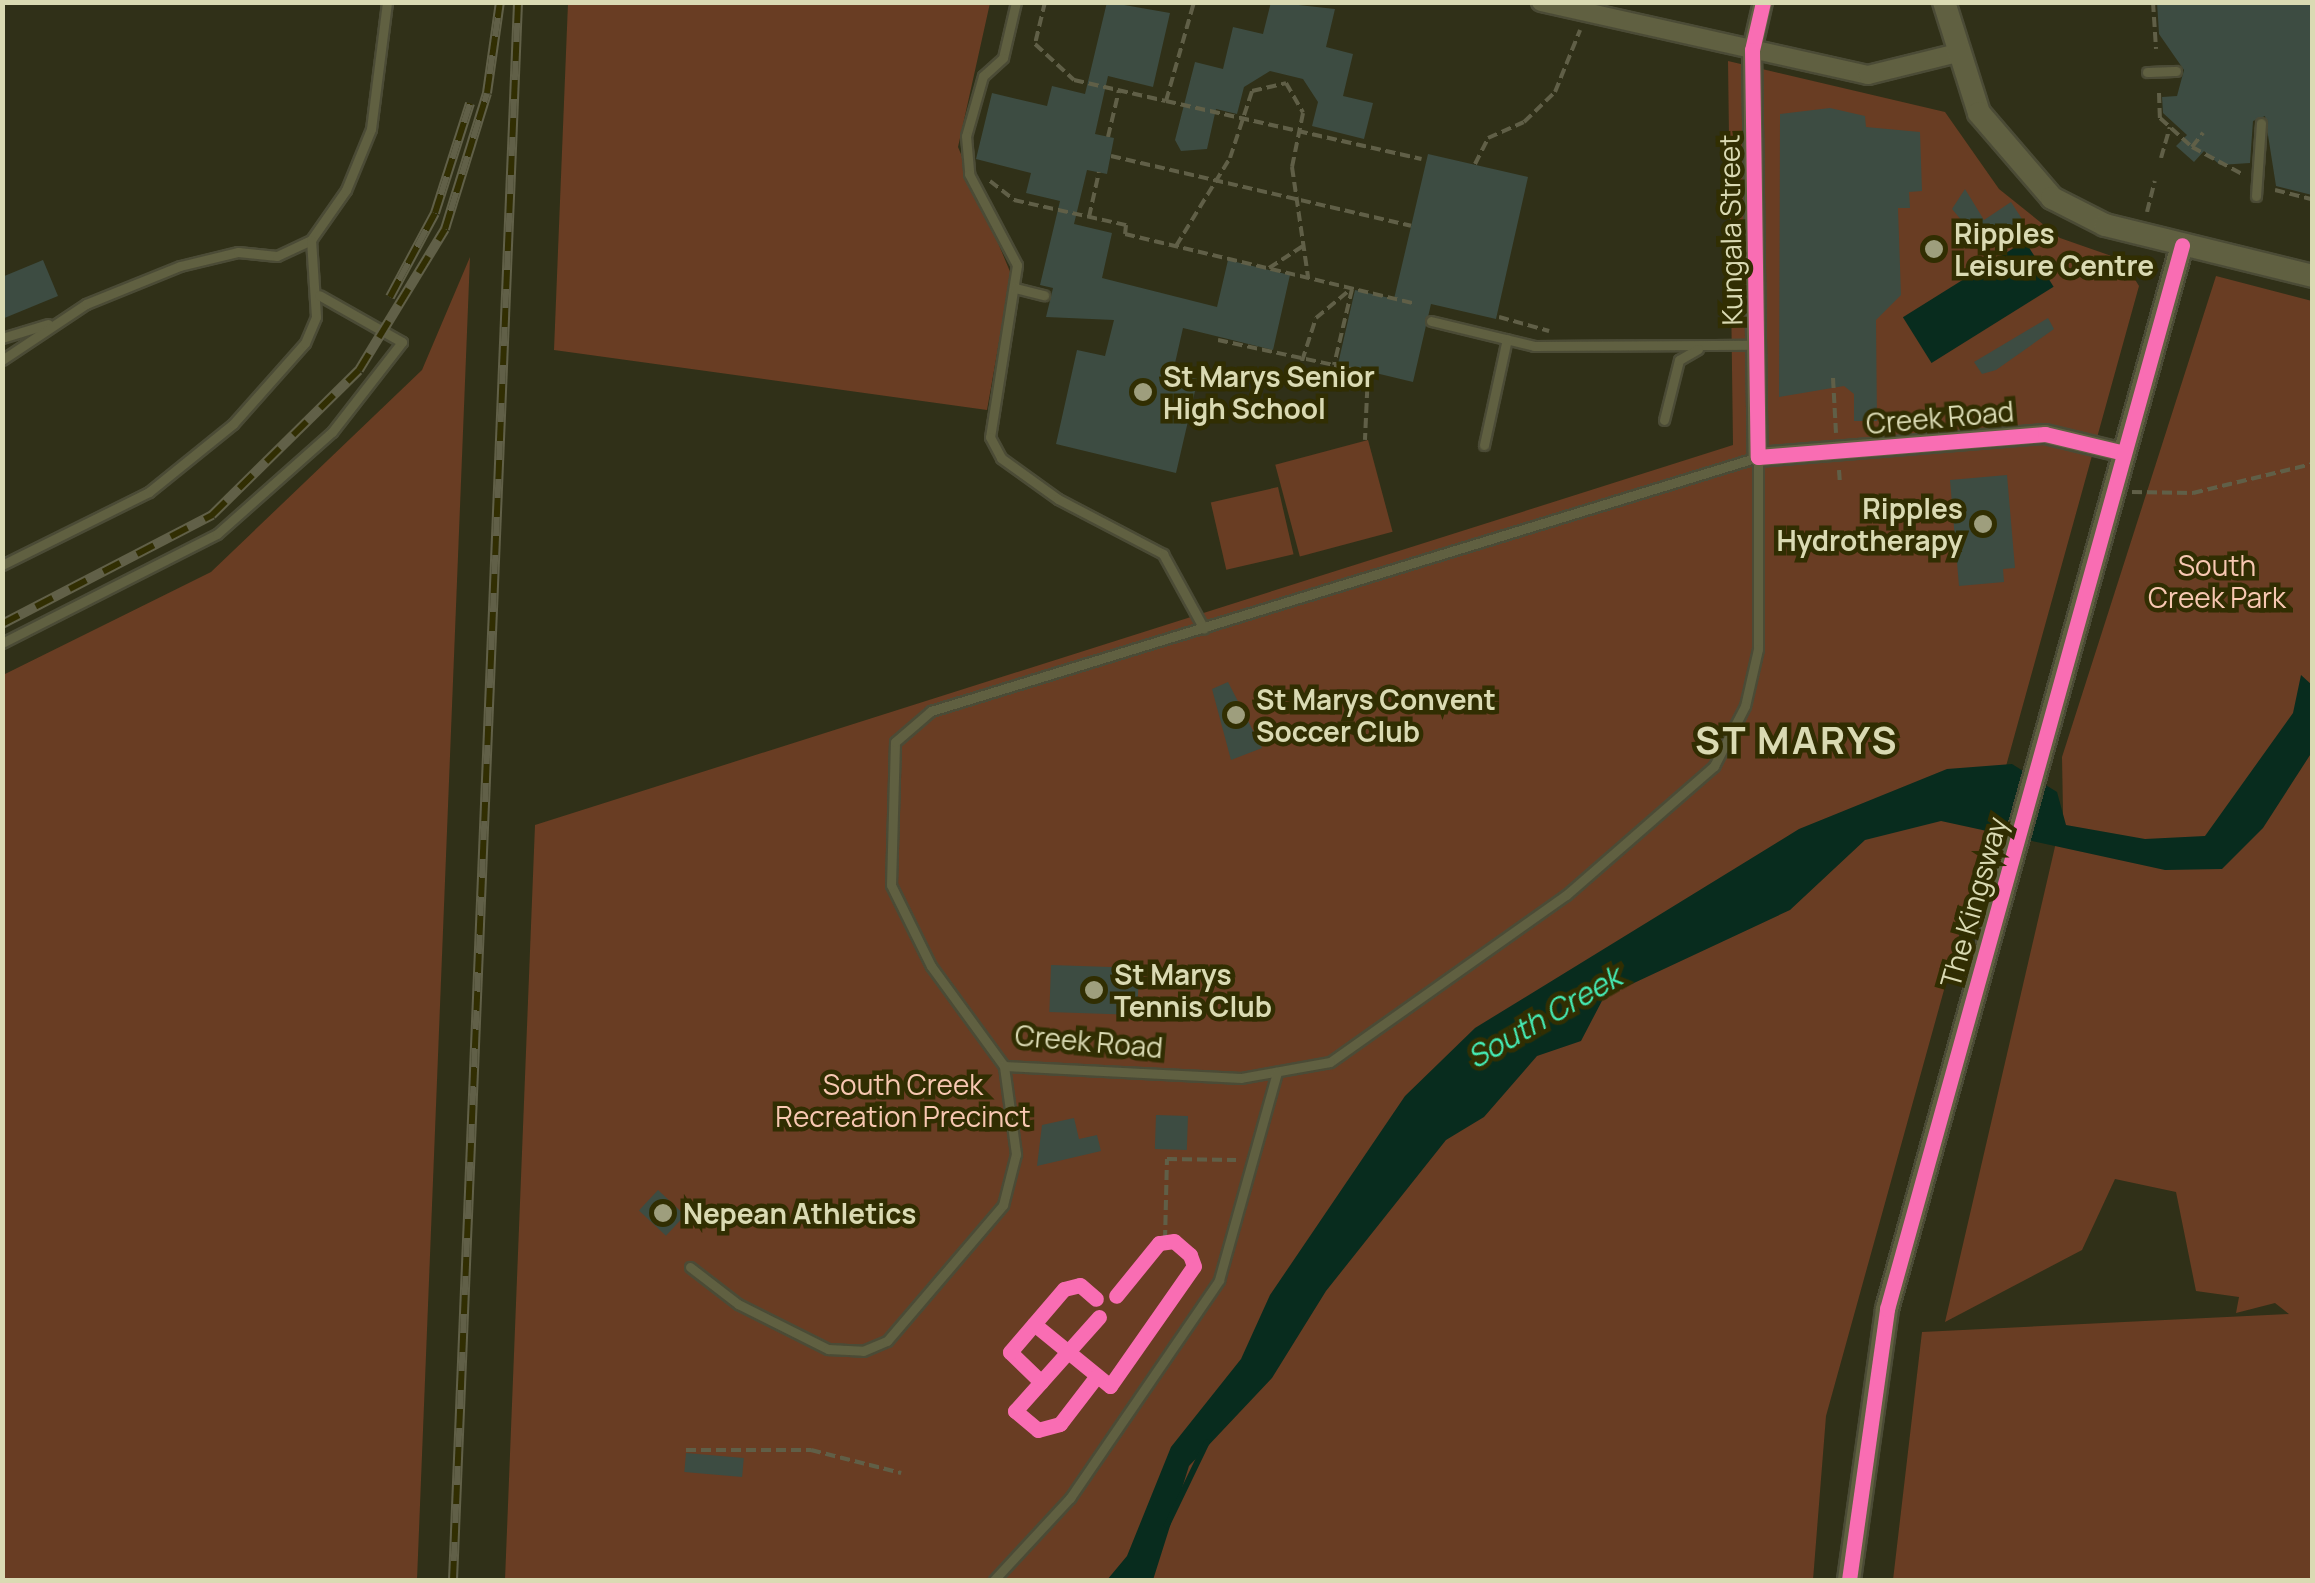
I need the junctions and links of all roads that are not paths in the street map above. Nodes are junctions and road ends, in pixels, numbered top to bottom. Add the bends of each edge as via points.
1 (387, 2) edge
2 (1016, 2) edge
3 (1541, 2) edge
4 (1763, 2) edge
5 (1944, 2) edge
6 (1562, 5) edge
7 (1752, 50) junction
8 (1958, 53) junction
9 (2176, 71) dead end
10 (2147, 72) dead end
11 (2261, 123) dead end
12 (2256, 196) dead end
13 (311, 240) junction
14 (2182, 245) junction
15 (2312, 276) edge
16 (1015, 288) junction
17 (319, 295) junction
18 (1044, 295) dead end
19 (1431, 320) dead end
20 (55, 322) junction
21 (2, 338) edge
22 (1506, 339) junction
23 (1710, 345) junction
24 (1756, 345) junction
25 (2, 360) edge
26 (1664, 420) dead end
27 (1484, 445) dead end
28 (2124, 453) junction
29 (1758, 458) junction
30 (2, 565) edge
31 (1204, 629) junction
32 (2, 644) edge
33 (1004, 1066) junction
34 (1277, 1072) junction
35 (690, 1267) dead end
36 (994, 1580) edge
37 (1849, 1580) edge

1 - 13 lane via 372,129 346,190
2 - 16 lane via 1004,58 982,76 970,116 974,186 1012,247
3 - 6 street
4 - 7 street, Kungala Street
5 - 8 street
6 - 7 street
7 - 8 street via 1868,75
7 - 24 street, Kungala Street
8 - 14 street via 1991,135 2036,186 2087,218
9 - 10 lane
11 - 12 lane
13 - 17 lane
13 - 20 lane via 277,256 207,256
14 - 15 street
14 - 28 street, The Kingsway
16 - 18 lane
16 - 31 lane via 991,406 1001,458 1163,554
17 - 30 lane via 305,342 210,446 150,492
17 - 32 lane via 402,342 332,432 217,534
19 - 22 lane
20 - 21 lane
20 - 25 lane
22 - 23 lane
22 - 27 lane
23 - 24 lane
23 - 26 lane via 1679,360
24 - 29 street, Kungala Street
28 - 29 street, Creek Road via 2045,434
28 - 37 street, The Kingsway via 1887,1309
29 - 31 lane, Creek Road
29 - 34 lane, Creek Road via 1758,649 1744,706 1714,766 1566,895 1330,1062
31 - 33 lane, Creek Road via 931,712 895,742 891,886 931,966
33 - 34 lane, Creek Road via 1241,1078
33 - 35 lane via 1016,1154 1003,1205 887,1341 863,1352 828,1349 738,1304
34 - 36 lane via 1218,1280 1070,1498

